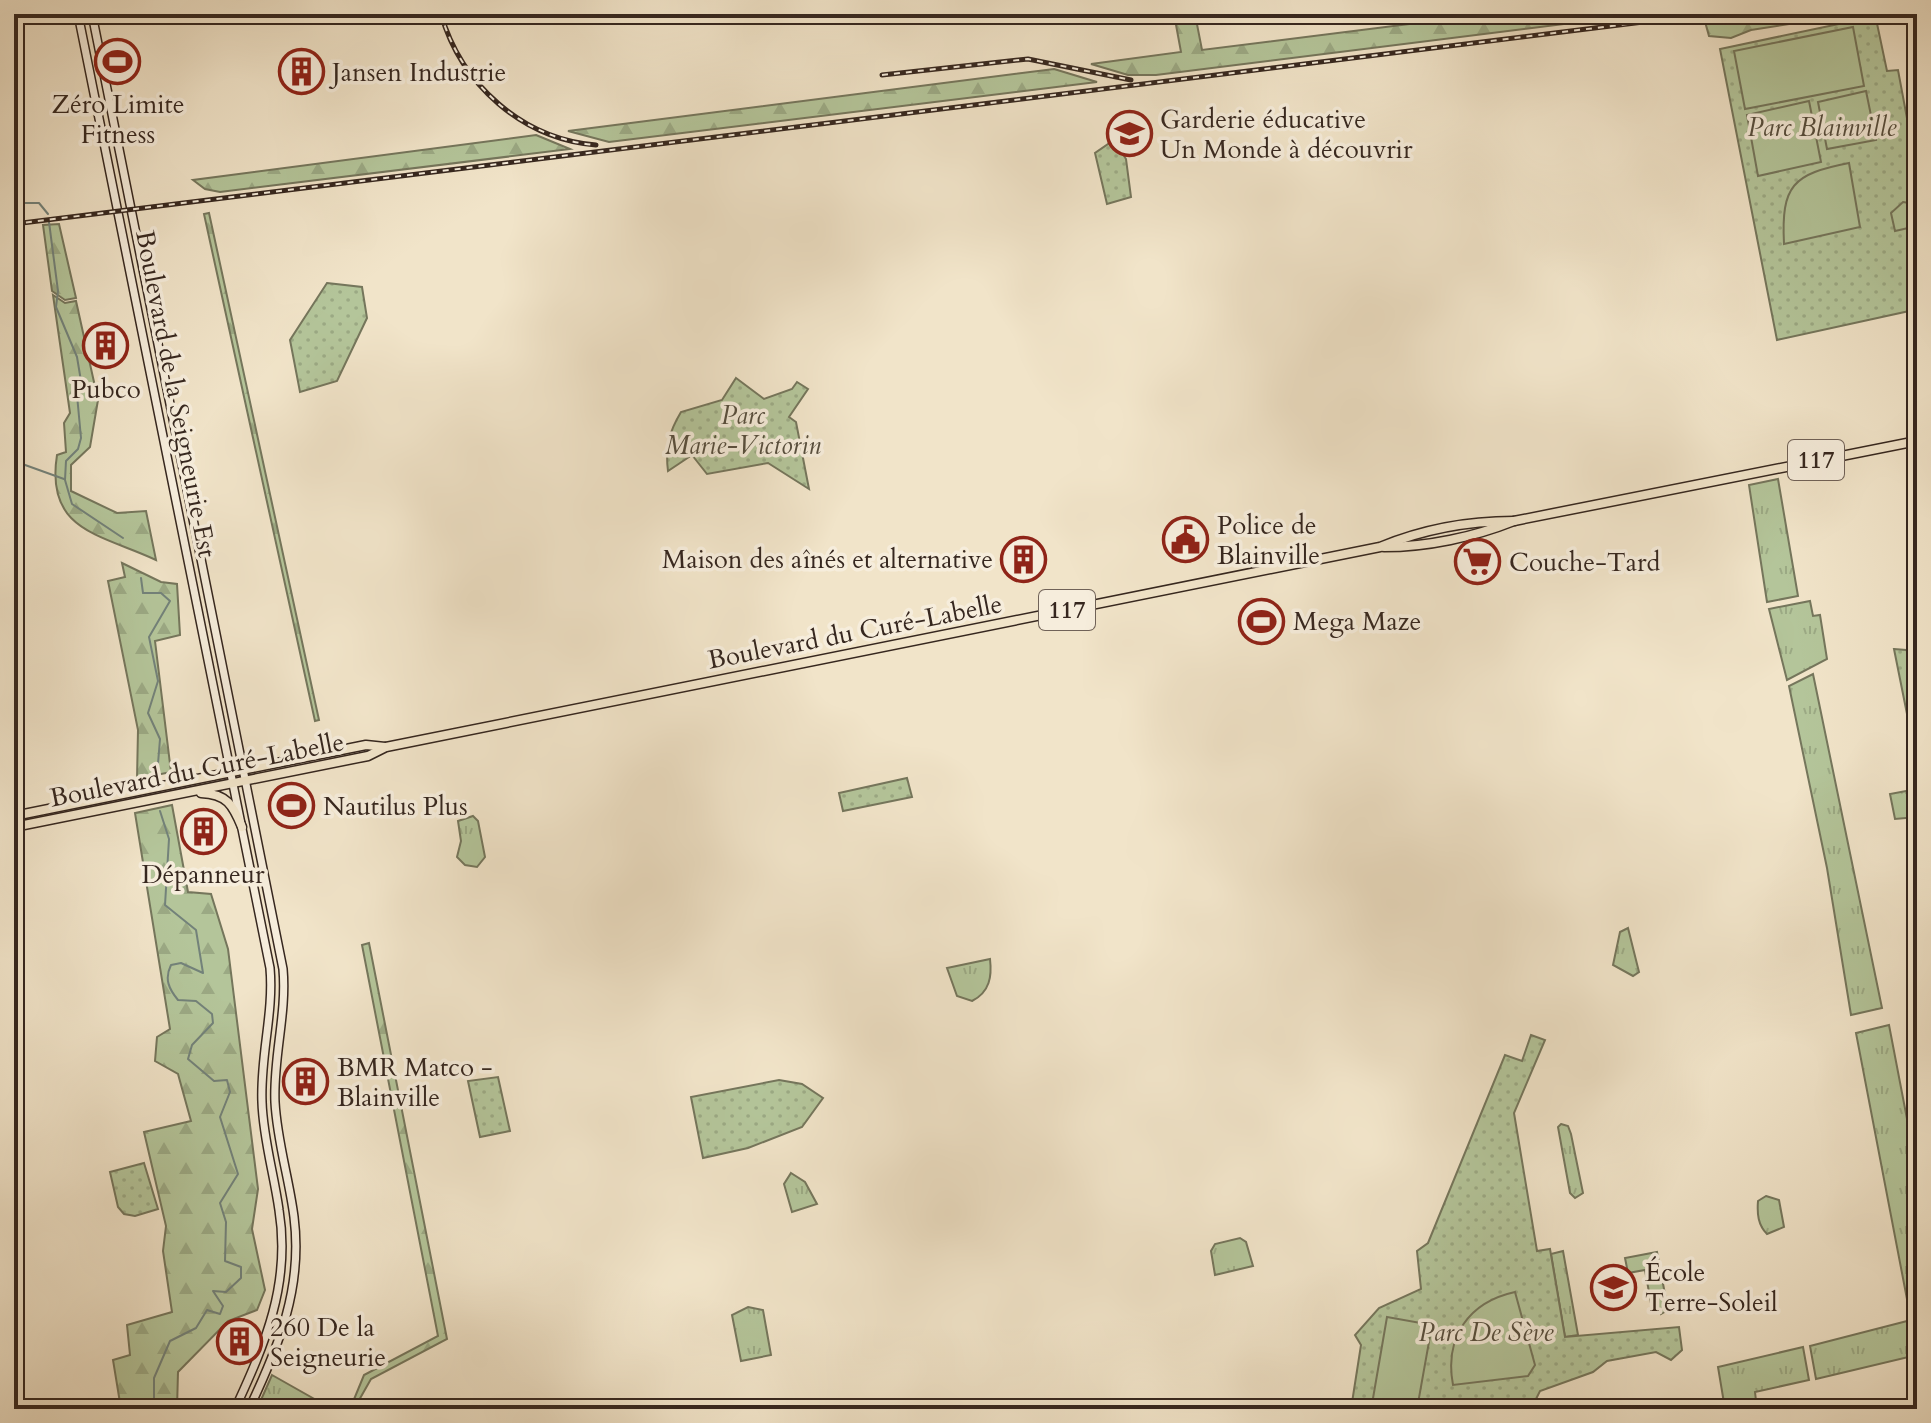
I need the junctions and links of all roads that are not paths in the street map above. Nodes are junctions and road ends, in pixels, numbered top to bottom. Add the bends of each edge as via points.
1 (78, 14) edge
2 (92, 14) edge
3 (137, 243) junction
4 (126, 245) junction
5 (156, 342) junction
6 (145, 345) junction
7 (1917, 441) edge
8 (186, 477) junction
9 (172, 479) junction
10 (215, 621) junction
11 (201, 624) junction
12 (386, 747) junction
13 (245, 770) junction
14 (233, 772) junction
15 (247, 780) junction
16 (235, 782) junction
17 (184, 793) junction
18 (14, 816) edge
19 (14, 827) edge
20 (242, 827) junction
21 (269, 1024) junction
22 (283, 1025) junction
23 (286, 1170) junction
24 (272, 1172) junction
25 (282, 1257) junction
26 (296, 1257) junction
27 (235, 1409) edge
28 (249, 1409) edge

1 - 4 main road, Boulevard de la Seigneurie Est
2 - 3 main road, Boulevard de la Seigneurie Est
3 - 4 main road
3 - 5 main road, Boulevard de la Seigneurie Est
4 - 6 main road, Boulevard de la Seigneurie Est
5 - 6 main road
5 - 8 main road, Boulevard de la Seigneurie Est
6 - 9 main road, Boulevard de la Seigneurie Est
7 - 12 main road, Boulevard du Curé-Labelle / 117 via 1514,521 1404,537 1380,547
8 - 9 main road
8 - 10 main road, Boulevard de la Seigneurie Est
9 - 11 main road, Boulevard de la Seigneurie Est
10 - 11 main road
10 - 13 main road, Boulevard de la Seigneurie Est
11 - 14 main road, Boulevard de la Seigneurie Est
12 - 13 main road, Boulevard du Curé-Labelle / 117 via 366,745
12 - 15 main road, Boulevard du Curé-Labelle / 117 via 368,756
13 - 14 main road, Boulevard du Curé-Labelle / 117
13 - 15 main road, Boulevard de la Seigneurie Est
14 - 16 main road, Boulevard de la Seigneurie Est
14 - 18 main road, Boulevard du Curé-Labelle / 117
15 - 16 main road, Boulevard du Curé-Labelle / 117
15 - 22 main road, Boulevard de la Seigneurie Est via 282,955
16 - 17 main road, Boulevard du Curé-Labelle / 117
16 - 20 main road, Boulevard de la Seigneurie Est
17 - 19 main road, Boulevard du Curé-Labelle / 117
17 - 20 main road via 223,796
20 - 21 main road, Boulevard de la Seigneurie Est via 268,952
21 - 22 main road
21 - 24 main road, Boulevard de la Seigneurie Est via 261,1090
22 - 23 main road, Boulevard de la Seigneurie Est via 275,1102
23 - 24 main road
23 - 26 main road, Boulevard de la Seigneurie Est
24 - 25 main road, Boulevard de la Seigneurie Est
25 - 26 main road
25 - 27 main road, Boulevard de la Seigneurie Est via 274,1316
26 - 28 main road, Boulevard de la Seigneurie Est via 285,1324

